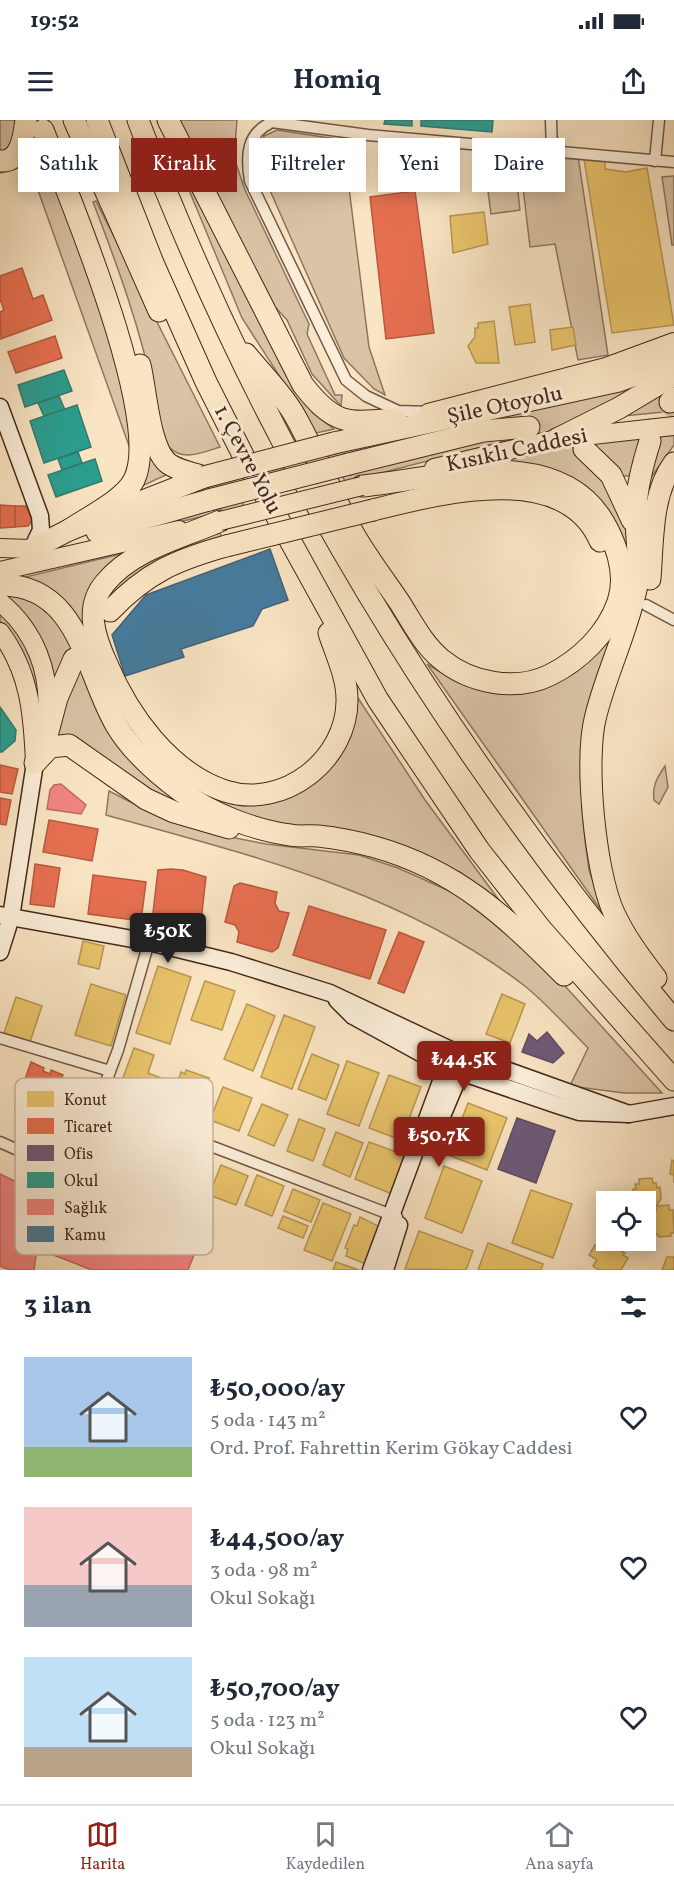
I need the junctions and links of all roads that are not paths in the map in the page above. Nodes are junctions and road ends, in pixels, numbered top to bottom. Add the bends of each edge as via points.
1 (74, 120) edge
2 (97, 120) edge
3 (138, 120) edge
4 (168, 120) edge
5 (551, 120) edge
6 (659, 120) edge
7 (40, 123) edge
8 (552, 138) edge
9 (472, 145) edge
10 (565, 153) edge
11 (0, 161) edge
12 (655, 161) junction
13 (674, 162) edge
14 (224, 326) junction
15 (674, 342) edge
16 (189, 346) junction
17 (674, 360) edge
18 (674, 375) edge
19 (0, 407) edge
20 (432, 412) junction
21 (396, 419) junction
22 (674, 426) edge
23 (529, 428) tunnel mouth
24 (557, 439) junction
25 (650, 441) tunnel mouth
26 (334, 443) junction
27 (584, 449) tunnel mouth
28 (674, 463) edge
29 (204, 477) junction
30 (362, 486) junction
31 (220, 521) junction
32 (69, 530) junction
33 (636, 544) junction
34 (0, 548) edge
35 (32, 549) junction
36 (0, 571) edge
37 (307, 573) junction
38 (0, 585) edge
39 (0, 602) edge
40 (646, 605) junction
41 (110, 611) dead end
42 (674, 620) edge
43 (602, 630) junction
44 (0, 632) edge
45 (74, 659) dead end
46 (45, 743) junction
47 (35, 763) junction
48 (592, 774) junction
49 (291, 836) junction
50 (6, 916) edge
51 (149, 942) junction
52 (0, 952) edge
53 (330, 993) junction
54 (674, 1002) edge
55 (674, 1020) edge
56 (0, 1038) edge
57 (460, 1053) junction
58 (453, 1070) junction
59 (110, 1071) junction
60 (107, 1078) edge
61 (674, 1080) edge
62 (674, 1106) edge
63 (629, 1113) junction
64 (0, 1142) edge
65 (213, 1147) edge
66 (15, 1149) edge
67 (397, 1217) junction
68 (371, 1270) edge
69 (385, 1270) edge

1 - 16 highway via 160,313
2 - 16 highway
3 - 14 highway
4 - 21 highway via 303,385 330,416 356,422
5 - 8 street
6 - 12 street
7 - 11 highway via 14,157
7 - 29 highway via 129,323 161,457
7 - 32 highway via 111,309 129,382 140,452 140,466 128,489
9 - 20 street via 272,122 260,128 251,140 246,158 250,181 351,387 398,411
10 - 12 street
12 - 13 street
14 - 43 highway via 294,415 352,530 440,658 482,681 517,683 544,678 568,665 581,656
14 - 55 highway via 320,514 399,649 544,858
15 - 20 main road via 606,367
16 - 37 highway, 1. Çevre Yolu
17 - 26 highway, Şile Otoyolu via 619,381
18 - 24 highway, Şile Otoyolu
19 - 35 street via 40,516 40,530
20 - 21 main road
21 - 26 main road
22 - 24 main road, Kısıklı Caddesi
23 - 35 highway, bridge via 483,431
24 - 30 main road, Kısıklı Caddesi
25 - 33 highway via 637,494
26 - 29 highway, Şile Otoyolu, bridge
27 - 33 highway via 620,488
28 - 40 highway via 659,493
29 - 32 highway
30 - 31 main road, Kısıklı Caddesi, bridge
30 - 43 highway via 467,472 527,473 564,484 592,505 604,521 622,570 619,600
31 - 36 main road
31 - 37 highway via 144,553 121,568 94,601 92,619 111,675 138,722 167,753 208,784 246,795 289,787 310,774 341,738 346,689
32 - 35 highway
33 - 48 highway via 636,588 595,718
34 - 35 main road
37 - 61 highway via 378,700 479,850 541,929
38 - 49 highway via 27,589 64,615 86,650 116,725 136,754 160,775 184,794 221,814
39 - 46 main road via 21,624 41,658 47,692
40 - 42 street
40 - 48 highway via 605,718
41 - 43 highway, bridge via 151,574 169,564 226,546 436,496 526,489 559,500 585,519 597,536 607,559 610,591
44 - 47 main road via 27,682
45 - 46 highway via 57,698
46 - 47 main road
47 - 49 highway via 50,747 69,745 122,784 174,812 230,828
47 - 50 street
48 - 54 highway via 595,834 613,911 628,939
49 - 61 highway via 316,836 374,847 404,856 457,882 497,910
50 - 51 street
50 - 52 street
51 - 53 street
51 - 59 street
53 - 57 street
53 - 58 street via 353,1016
56 - 59 street
57 - 58 street
57 - 63 street
58 - 63 street via 579,1112
58 - 67 street
59 - 60 street
62 - 63 street
64 - 66 street
65 - 67 street
67 - 68 street
67 - 69 street

